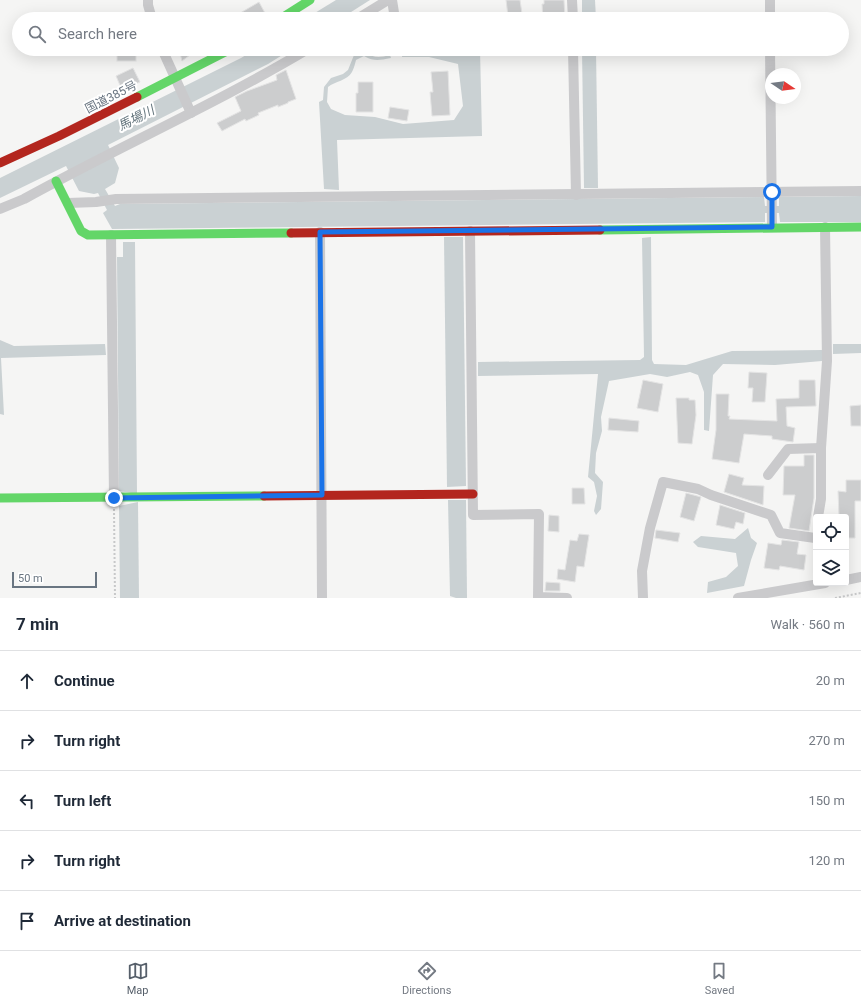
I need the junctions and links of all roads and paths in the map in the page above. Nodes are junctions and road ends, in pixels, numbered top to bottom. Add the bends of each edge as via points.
1 (148, 0) edge
2 (310, 0) edge
3 (388, 0) edge
4 (392, 0) edge
5 (572, 0) edge
6 (770, 0) edge
7 (150, 12) edge
8 (291, 12) edge
9 (368, 12) edge
10 (394, 12) edge
11 (573, 12) edge
12 (770, 12) edge
13 (165, 56) edge
14 (220, 56) edge
15 (296, 56) edge
16 (573, 56) edge
17 (770, 56) edge
18 (177, 82) junction
19 (190, 111) junction
20 (0, 164) edge
21 (56, 181) junction
22 (861, 191) edge
23 (772, 192) junction
24 (576, 195) junction
25 (68, 203) junction
26 (0, 209) edge
27 (772, 227) junction
28 (825, 227) junction
29 (861, 227) edge
30 (470, 231) junction
31 (320, 232) junction
32 (111, 235) junction
33 (821, 448) junction
34 (768, 475) dead end
35 (473, 494) junction
36 (322, 495) junction
37 (0, 498) edge
38 (114, 498) junction
39 (818, 514) edge
40 (813, 538) edge
41 (861, 577) edge
42 (849, 579) edge
43 (813, 585) edge
44 (861, 593) edge
45 (115, 598) edge
46 (322, 598) edge
47 (568, 598) edge
48 (643, 598) edge
49 (738, 598) edge
50 (835, 598) edge

1 - 7 street
2 - 8 main road
3 - 9 street
4 - 10 street
5 - 11 street
6 - 12 street
13 - 18 street
14 - 18 main road, 国道385号
15 - 19 street
16 - 24 street
17 - 23 street
18 - 19 street
18 - 20 main road, 国道385号
19 - 21 street
21 - 25 main road
21 - 26 street
22 - 23 street
23 - 24 street
23 - 27 street
24 - 25 street via 113,199
25 - 32 main road via 81,231 88,235
27 - 28 main road
27 - 30 main road
28 - 29 main road
28 - 33 street via 827,361
30 - 31 main road
30 - 35 street
31 - 32 main road
31 - 36 street
32 - 38 street
33 - 34 street via 788,449
33 - 39 street
35 - 36 main road
35 - 47 street via 473,515 539,514 538,597
36 - 38 main road
36 - 46 street
37 - 38 main road
38 - 45 path
40 - 48 street via 780,533 771,515 711,496 698,489 663,482 650,528 642,571
41 - 42 street
43 - 49 street
44 - 50 path

